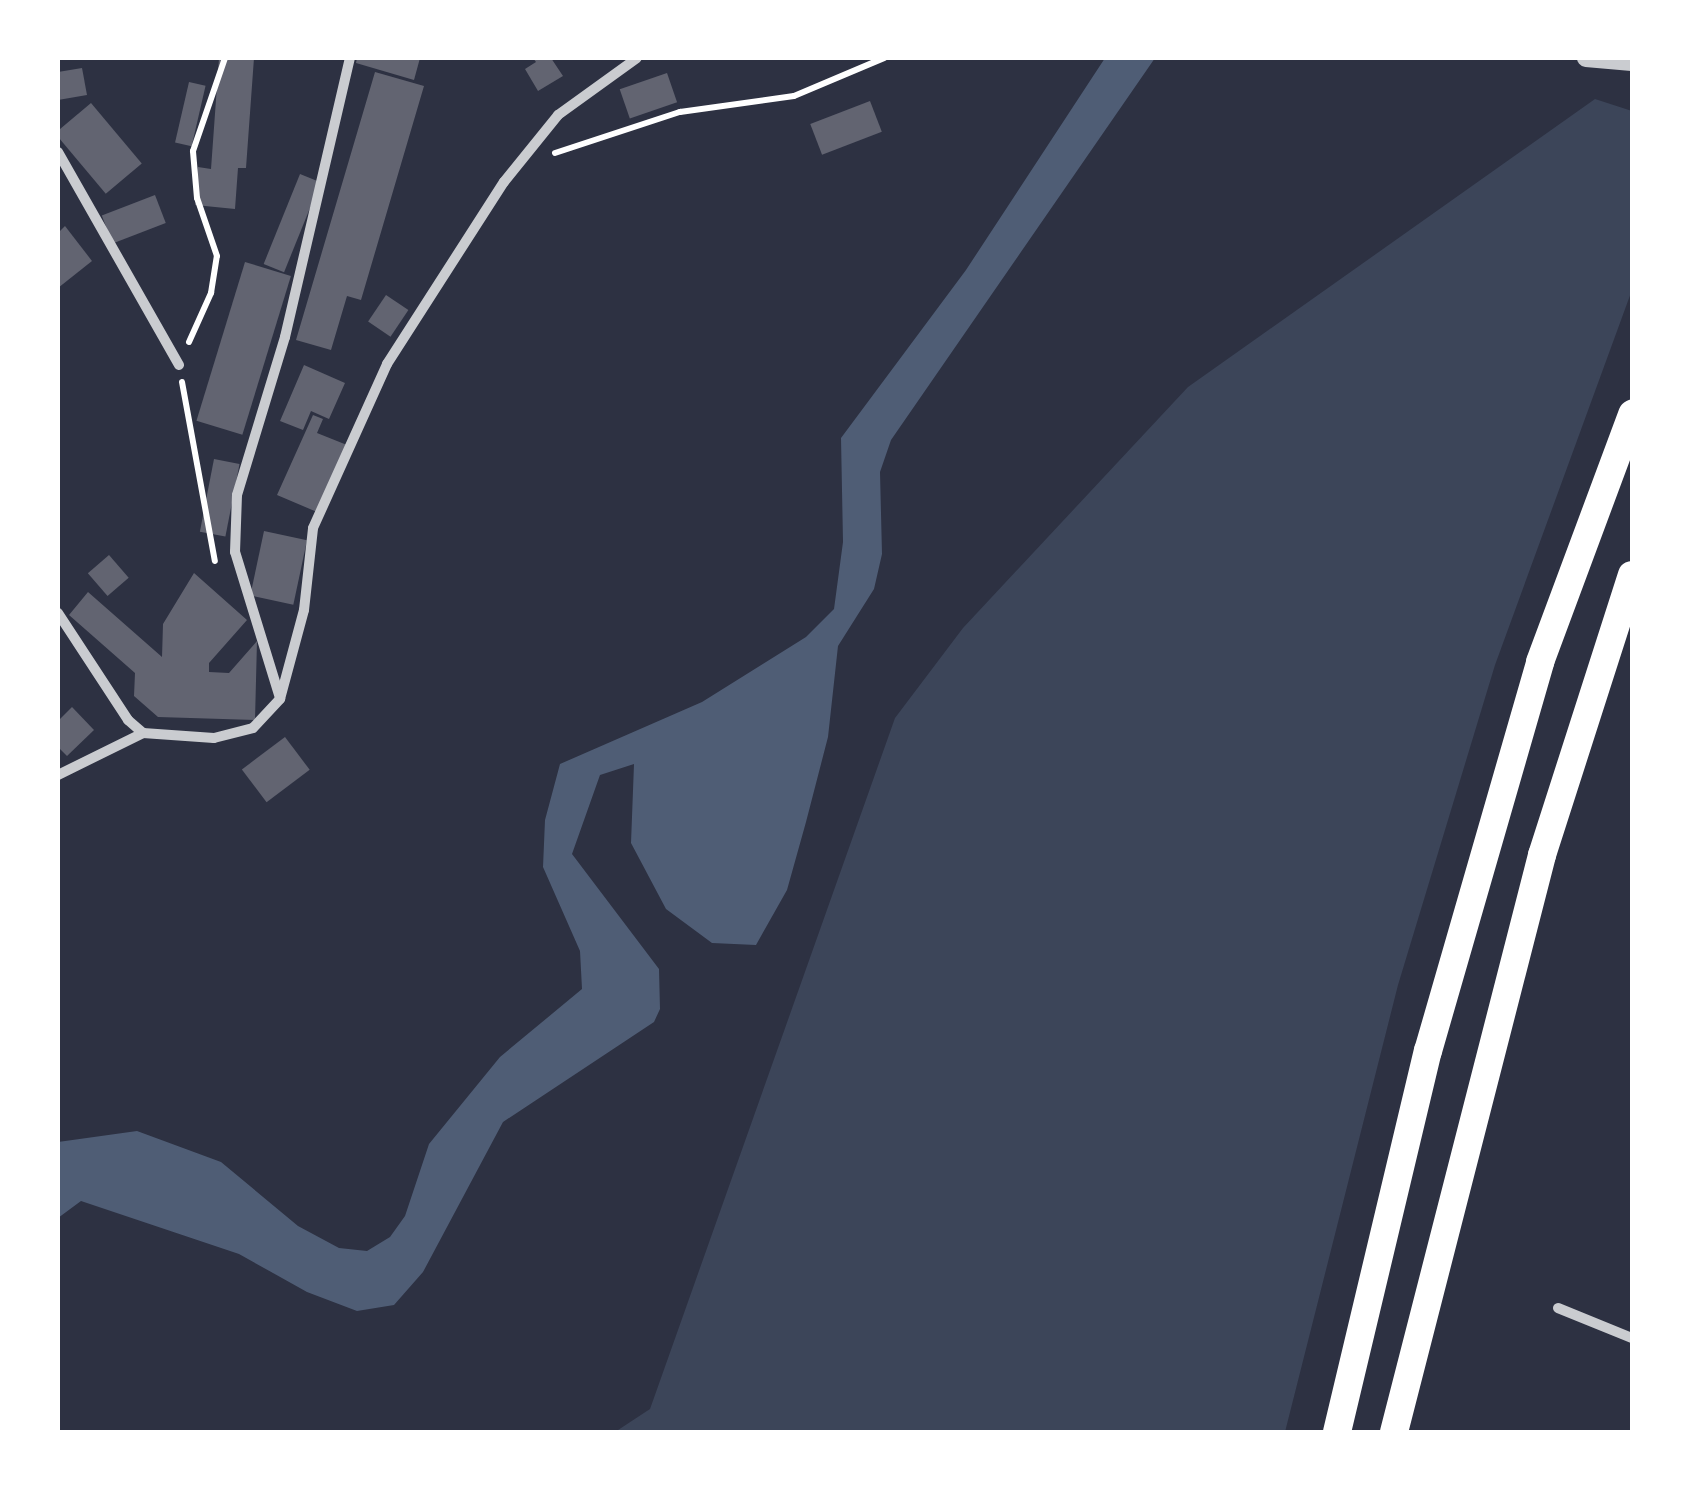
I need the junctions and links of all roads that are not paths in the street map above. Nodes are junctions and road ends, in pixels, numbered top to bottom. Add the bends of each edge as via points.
1 (350, 58) edge
2 (637, 58) edge
3 (1586, 58) edge
4 (1632, 62) edge
5 (58, 152) edge
6 (179, 365) road end
7 (1632, 414) edge
8 (1632, 576) edge
9 (58, 613) edge
10 (280, 700) junction
11 (143, 733) junction
12 (58, 775) edge
13 (1558, 1308) dead end
14 (1632, 1338) edge
15 (1337, 1432) edge
16 (1394, 1432) edge

1 - 10 street via 285,337 237,495 235,552
2 - 10 street via 558,115 387,364 313,528 304,610
3 - 4 street
5 - 6 street
7 - 15 highway via 1529,700 1428,1050
8 - 16 highway via 1528,907
9 - 11 street
10 - 11 street via 252,728 214,738
11 - 12 street
13 - 14 street

